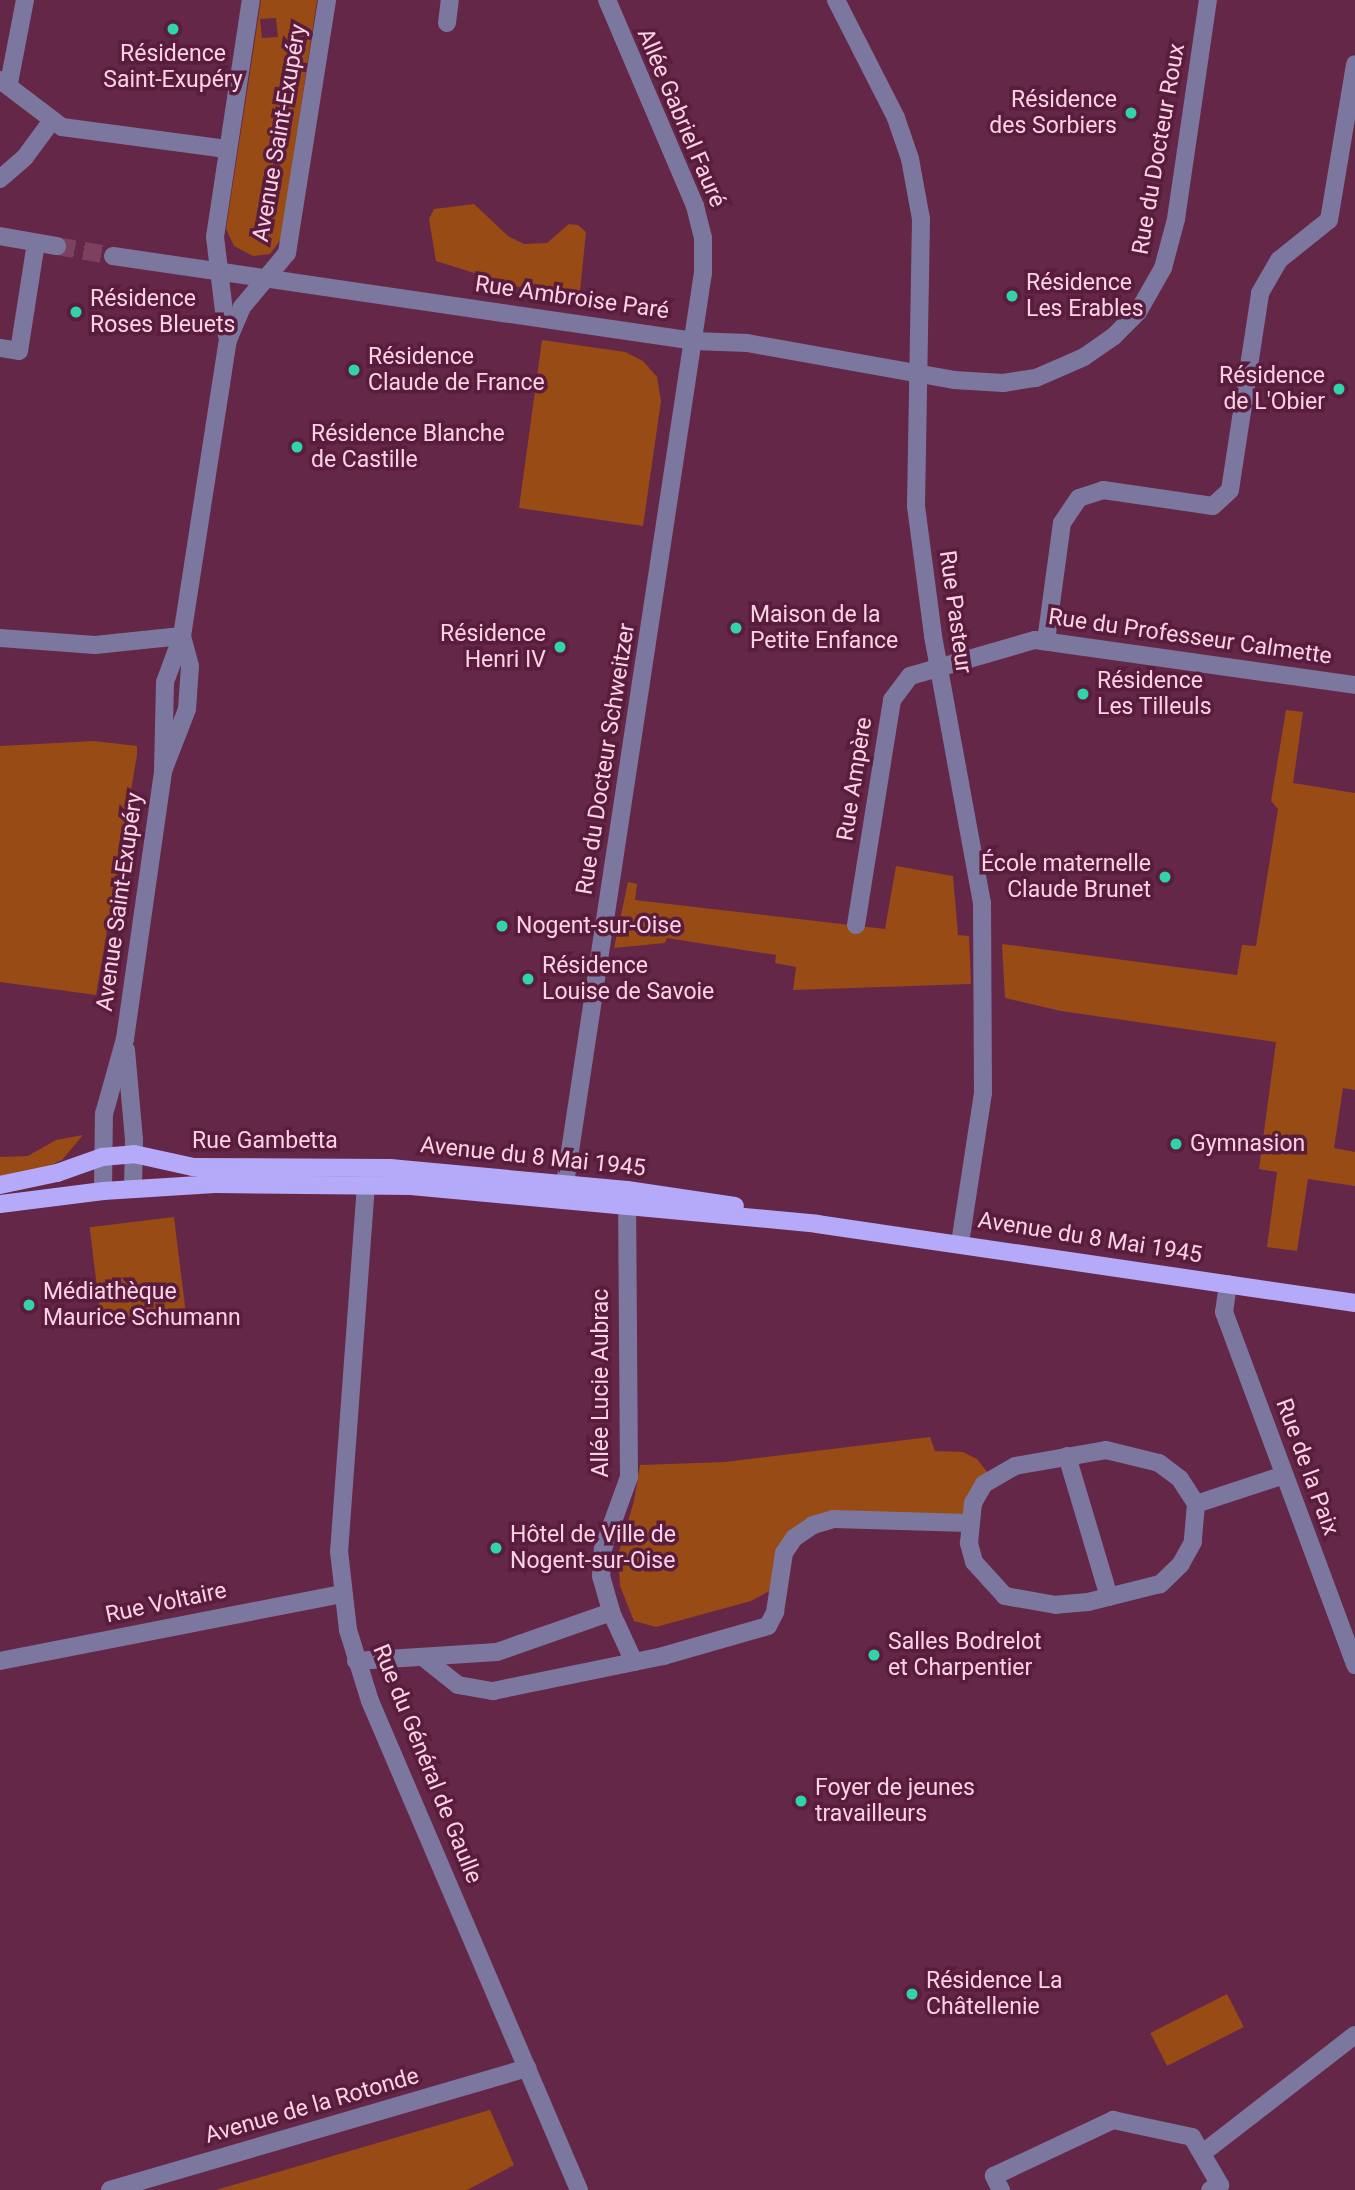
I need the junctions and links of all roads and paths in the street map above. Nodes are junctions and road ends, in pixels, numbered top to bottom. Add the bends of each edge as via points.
1 (25, 0) edge
2 (251, 0) edge
3 (327, 0) edge
4 (450, 0) edge
5 (607, 0) edge
6 (836, 0) edge
7 (1208, 0) edge
8 (447, 23) dead end
9 (1355, 64) edge
10 (4, 81) edge
11 (51, 122) junction
12 (227, 149) junction
13 (0, 178) edge
14 (0, 236) edge
15 (36, 243) junction
16 (57, 246) tunnel mouth
17 (113, 256) tunnel mouth
18 (217, 272) junction
19 (270, 278) junction
20 (228, 340) junction
21 (694, 341) junction
22 (0, 348) edge
23 (919, 372) junction
24 (182, 636) junction
25 (0, 638) edge
26 (1046, 641) junction
27 (938, 667) junction
28 (1355, 685) edge
29 (163, 771) junction
30 (856, 925) dead end
31 (125, 1039) junction
32 (134, 1154) junction
33 (102, 1157) junction
34 (366, 1175) junction
35 (565, 1184) junction
36 (0, 1185) edge
37 (133, 1189) junction
38 (103, 1191) junction
39 (627, 1199) junction
40 (0, 1204) edge
41 (960, 1244) junction
42 (1228, 1284) junction
43 (1355, 1303) edge
44 (1067, 1456) junction
45 (1284, 1475) junction
46 (1196, 1504) junction
47 (968, 1523) junction
48 (342, 1594) junction
49 (1109, 1597) junction
50 (611, 1612) junction
51 (424, 1658) junction
52 (0, 1661) edge
53 (356, 1661) junction
54 (634, 1662) junction
55 (1355, 1665) edge
56 (1355, 2035) edge
57 (528, 2068) junction
58 (1204, 2152) junction
59 (110, 2190) edge
60 (579, 2190) edge
61 (1001, 2190) edge
62 (1210, 2190) edge

1 - 10 street
2 - 12 street, Avenue Saint-Exupéry
3 - 19 street, Avenue Saint-Exupéry via 289,242
4 - 8 street
5 - 21 street, Allée Gabriel Fauré via 701,230 703,273
6 - 23 street, Rue Pasteur via 882,87 919,198 924,257
7 - 23 street, Rue du Docteur Roux via 1173,238 1163,268 1138,312 1100,348 1036,378 1003,383
9 - 26 street via 1329,220 1279,260 1261,293 1230,490 1213,506 1103,490 1079,498 1062,523
10 - 11 street
11 - 12 street
11 - 13 street via 25,157
12 - 18 street, Avenue Saint-Exupéry via 215,237
14 - 15 street
15 - 16 street
15 - 22 street via 19,351
17 - 18 street, Rue Ambroise Paré
18 - 19 street, Rue Ambroise Paré
18 - 20 street, Avenue Saint-Exupéry
19 - 20 street, Avenue Saint-Exupéry via 242,307
19 - 21 street, Rue Ambroise Paré
20 - 24 street, Avenue Saint-Exupéry
21 - 23 street, Rue Ambroise Paré via 747,343
21 - 35 street, Rue du Docteur Schweitzer
23 - 27 street, Rue Pasteur via 916,506
24 - 25 street via 95,645
24 - 29 street, Avenue Saint-Exupéry via 165,682
24 - 29 street, Avenue Saint-Exupéry via 190,666 187,709
26 - 27 street, Rue du Professeur Calmette via 1023,641
26 - 28 street, Rue du Professeur Calmette
27 - 30 street, Rue Ampère via 910,676 892,700
27 - 41 street, Rue Pasteur via 982,903 983,1093
29 - 31 street, Avenue Saint-Exupéry
31 - 32 street, Avenue Saint-Exupéry
31 - 33 street, Avenue Saint-Exupéry via 106,1104
32 - 33 main road, Rue Gambetta
32 - 34 main road, Rue Gambetta via 193,1167
32 - 37 street, Avenue Saint-Exupéry
33 - 36 main road, Rue Gambetta
33 - 38 street, Avenue Saint-Exupéry
34 - 35 main road, Avenue du 8 Mai 1945
34 - 37 main road, Rue Gambetta
34 - 39 main road, Avenue du 8 Mai 1945
34 - 48 street, Rue du Général de Gaulle via 363,1264 343,1476
35 - 39 main road, Avenue du 8 Mai 1945
37 - 38 main road, Rue Gambetta
38 - 40 main road, Rue Gambetta
39 - 41 main road, Avenue du 8 Mai 1945
39 - 50 street, Allée Lucie Aubrac via 629,1465 627,1487 603,1549 601,1576
41 - 42 main road, Avenue du 8 Mai 1945
42 - 43 main road, Avenue du 8 Mai 1945
42 - 45 street, Rue de la Paix via 1224,1312
44 - 46 street via 1106,1450 1158,1463 1180,1479
44 - 47 street via 1000,1473 978,1494
44 - 49 street
45 - 46 street
45 - 55 street, Rue de la Paix
46 - 49 street via 1193,1542 1180,1565 1160,1584
47 - 49 street via 974,1562 1005,1596 1056,1605
47 - 54 street via 822,1521 788,1544 768,1626
48 - 52 street, Rue Voltaire
48 - 53 street, Rue du Général de Gaulle
50 - 51 street via 497,1652
50 - 54 street, Allée Lucie Aubrac
51 - 53 street
51 - 54 street via 458,1685 493,1691
53 - 57 street, Rue du Général de Gaulle
56 - 58 street
57 - 59 street, Avenue de la Rotonde
57 - 60 street, Rue du Général de Gaulle
58 - 61 street via 1183,2133 1113,2120 994,2176
58 - 62 street via 1220,2185

